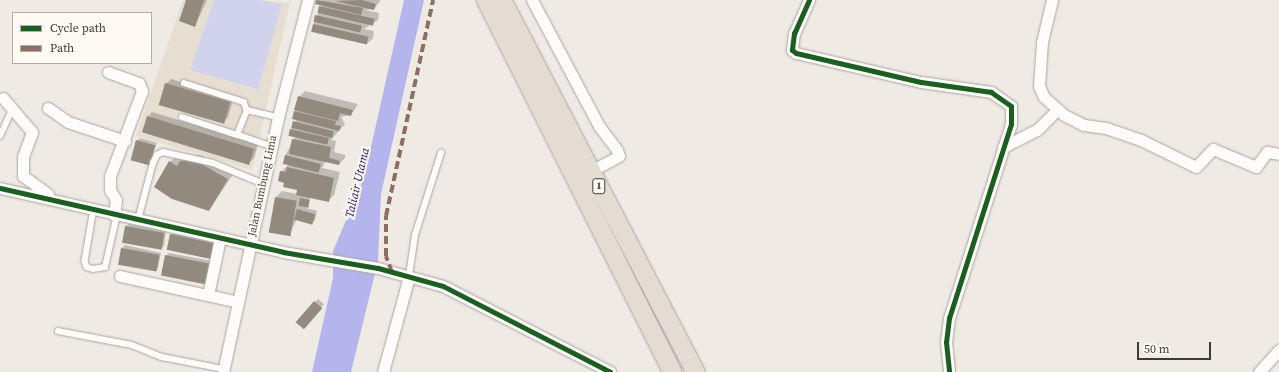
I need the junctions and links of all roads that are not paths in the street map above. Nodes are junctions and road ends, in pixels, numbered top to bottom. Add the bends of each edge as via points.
1 (308, 0) edge
2 (486, 0) edge
3 (502, 0) edge
4 (532, 0) edge
5 (809, 0) edge
6 (1052, 0) edge
7 (108, 72) dead end
8 (184, 83) dead end
9 (3, 98) dead end
10 (13, 108) junction
11 (48, 108) dead end
12 (247, 110) junction
13 (1057, 110) junction
14 (182, 117) dead end
15 (278, 117) junction
16 (237, 135) junction
17 (0, 136) edge
18 (125, 141) junction
19 (272, 147) junction
20 (1003, 147) junction
21 (441, 153) dead end
22 (1279, 154) edge
23 (595, 169) junction
24 (264, 184) junction
25 (0, 188) edge
26 (59, 200) junction
27 (94, 209) junction
28 (116, 215) junction
29 (138, 220) junction
30 (220, 238) junction
31 (251, 244) junction
32 (120, 276) dead end
33 (409, 276) junction
34 (208, 295) junction
35 (238, 302) junction
36 (58, 331) dead end
37 (1279, 350) edge
38 (224, 371) edge
39 (383, 372) edge
40 (610, 372) edge
41 (672, 372) edge
42 (696, 372) edge
43 (949, 372) edge
44 (1259, 372) edge

1 - 15 street, Jalan Bumbung Lima
2 - 41 highway, 1
3 - 23 highway, 1
4 - 23 street via 599,126 617,150 616,158
5 - 20 street via 794,33 792,50 886,74 1001,96 1008,101 1012,115
6 - 13 street via 1042,42 1039,86
7 - 18 street via 142,85
8 - 12 lane via 244,102
9 - 10 street
10 - 17 lane
10 - 26 street via 32,132 23,157 22,176 28,184
11 - 18 street via 68,122
12 - 15 lane
12 - 16 lane
13 - 20 street via 1037,130
13 - 22 street via 1084,125 1141,140 1196,167 1213,149 1256,167 1267,152
14 - 16 lane
15 - 19 street, Jalan Bumbung Lima
16 - 19 lane
18 - 28 street via 110,176 110,190 116,200
19 - 24 street, Jalan Bumbung Lima
20 - 43 street via 949,318 946,342
21 - 33 lane via 415,235
23 - 42 highway, 1
24 - 29 lane via 213,163 163,152 157,155 153,163
24 - 31 street, Jalan Bumbung Lima
25 - 26 street
26 - 27 street
27 - 28 street
27 - 28 lane via 85,261 93,269 105,267
28 - 29 street
29 - 30 street
30 - 31 street
30 - 34 street
31 - 33 street
31 - 35 street, Jalan Bumbung Lima
32 - 34 street
33 - 39 street
33 - 40 street via 443,286
34 - 35 street
35 - 38 street, Jalan Bumbung Lima
36 - 38 lane via 132,345 162,357
37 - 44 street

